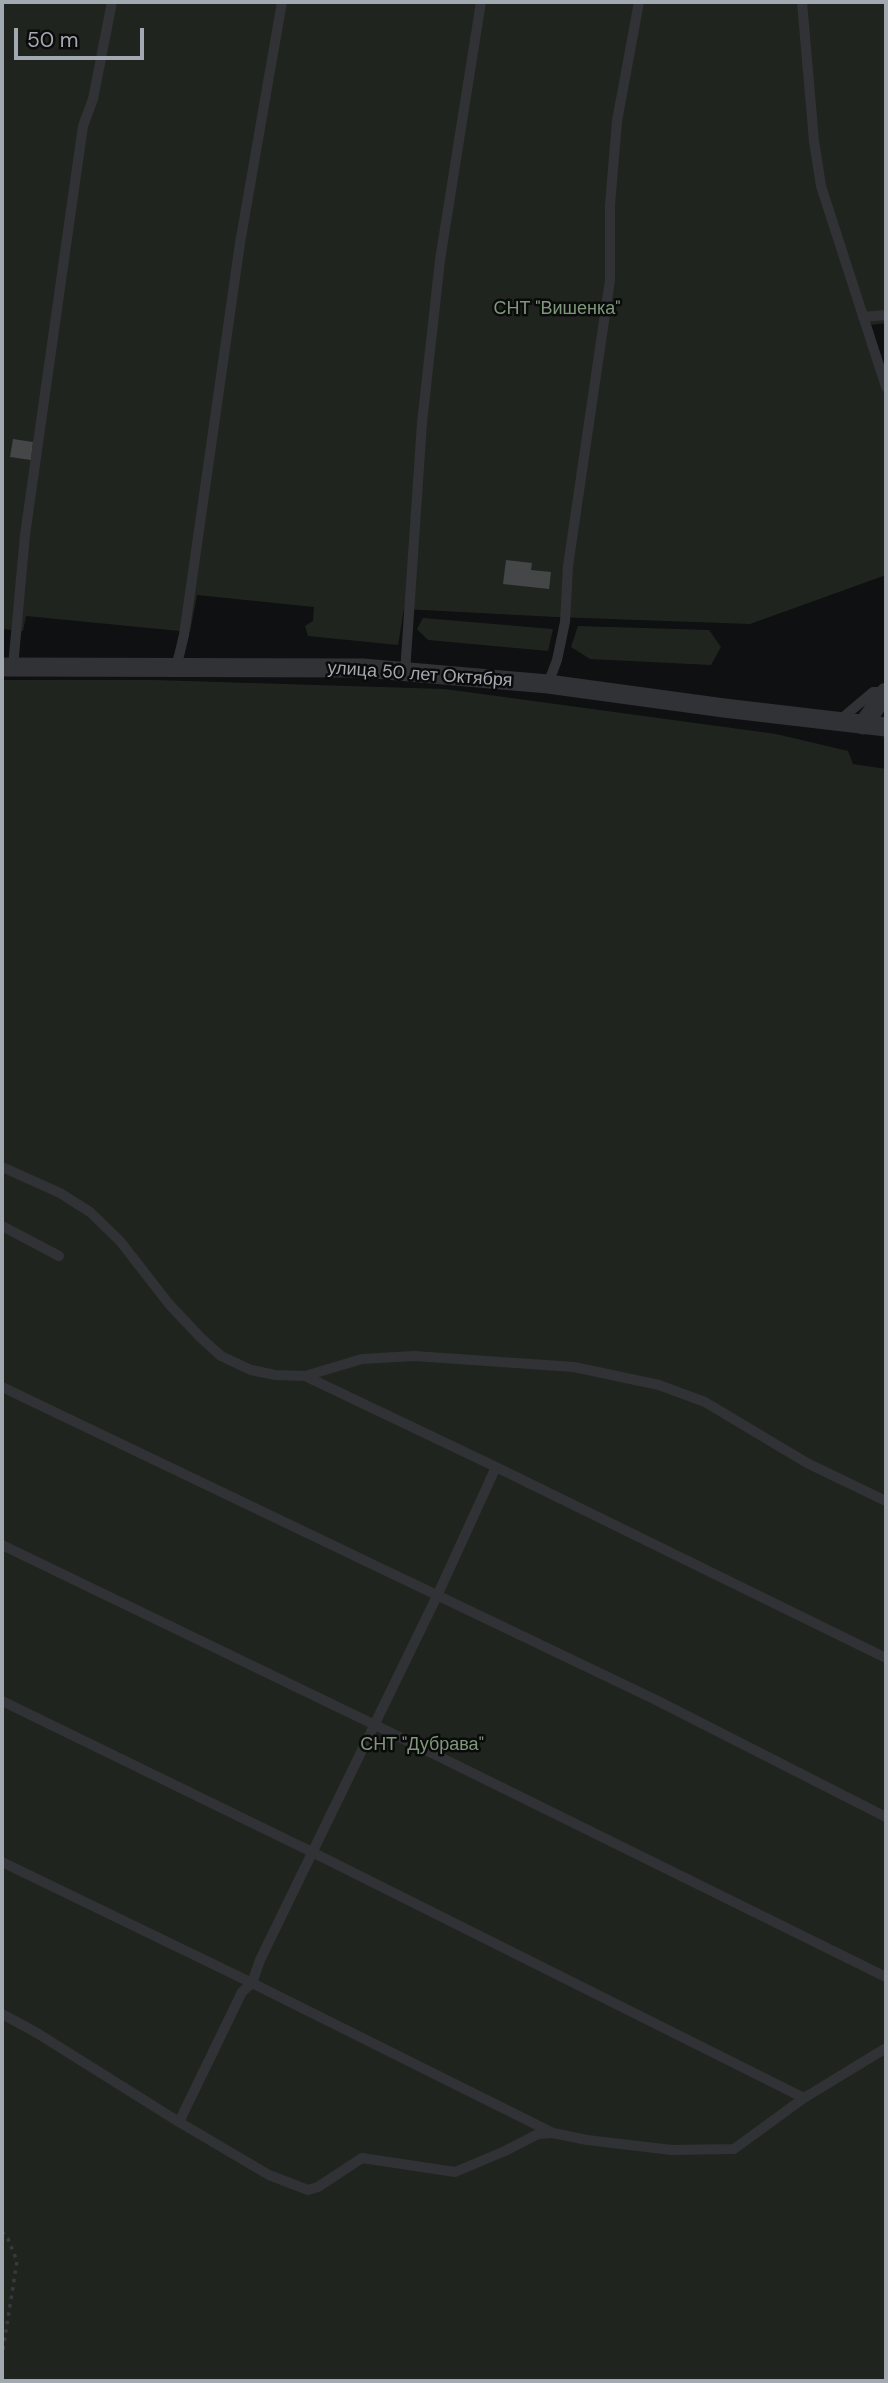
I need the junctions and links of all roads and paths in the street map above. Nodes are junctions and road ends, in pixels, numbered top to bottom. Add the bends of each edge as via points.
1 (112, 2) edge
2 (282, 2) edge
3 (481, 2) edge
4 (639, 2) edge
5 (802, 2) edge
6 (886, 315) edge
7 (863, 317) junction
8 (886, 387) edge
9 (7, 667) edge
10 (176, 668) junction
11 (405, 671) junction
12 (548, 684) junction
13 (886, 692) edge
14 (836, 722) junction
15 (863, 725) junction
16 (886, 727) edge
17 (2, 1167) edge
18 (2, 1226) edge
19 (59, 1256) dead end
20 (305, 1376) junction
21 (2, 1387) edge
22 (496, 1467) junction
23 (886, 1501) edge
24 (2, 1545) edge
25 (437, 1596) junction
26 (886, 1658) edge
27 (2, 1701) edge
28 (373, 1724) junction
29 (886, 1817) edge
30 (312, 1852) junction
31 (2, 1862) edge
32 (886, 1977) edge
33 (252, 1983) junction
34 (2, 2014) edge
35 (886, 2048) edge
36 (804, 2098) junction
37 (178, 2122) junction
38 (552, 2133) junction
39 (2, 2232) edge
40 (2, 2356) edge

1 - 9 lane via 93,99 83,126
2 - 10 lane via 240,243
3 - 11 lane via 438,273 422,423
4 - 12 lane via 617,121 610,280 568,566 565,622
5 - 7 lane via 821,186
6 - 7 lane
7 - 8 lane
9 - 10 street, улица 50 лет Октября
10 - 11 street, улица 50 лет Октября
11 - 12 street, улица 50 лет Октября
12 - 14 street, улица 50 лет Октября
13 - 14 lane via 873,692
13 - 15 street
14 - 15 street, улица 50 лет Октября
15 - 16 street, улица 50 лет Октября
17 - 20 lane via 90,1212 221,1356 251,1370
18 - 19 lane
20 - 22 lane
20 - 23 lane via 362,1359 414,1356 574,1367 659,1385 705,1402 807,1463
21 - 25 lane
22 - 25 lane
22 - 26 lane
24 - 28 lane
25 - 28 lane
25 - 29 lane
27 - 30 lane
28 - 30 lane
28 - 32 lane
30 - 33 lane
30 - 36 lane
31 - 33 lane
33 - 37 lane via 243,1992
33 - 38 lane
34 - 37 lane
35 - 36 lane
36 - 38 lane via 734,2149 672,2150
37 - 38 lane via 269,2175 308,2190 362,2158 455,2172 538,2134
39 - 40 path via 17,2261

